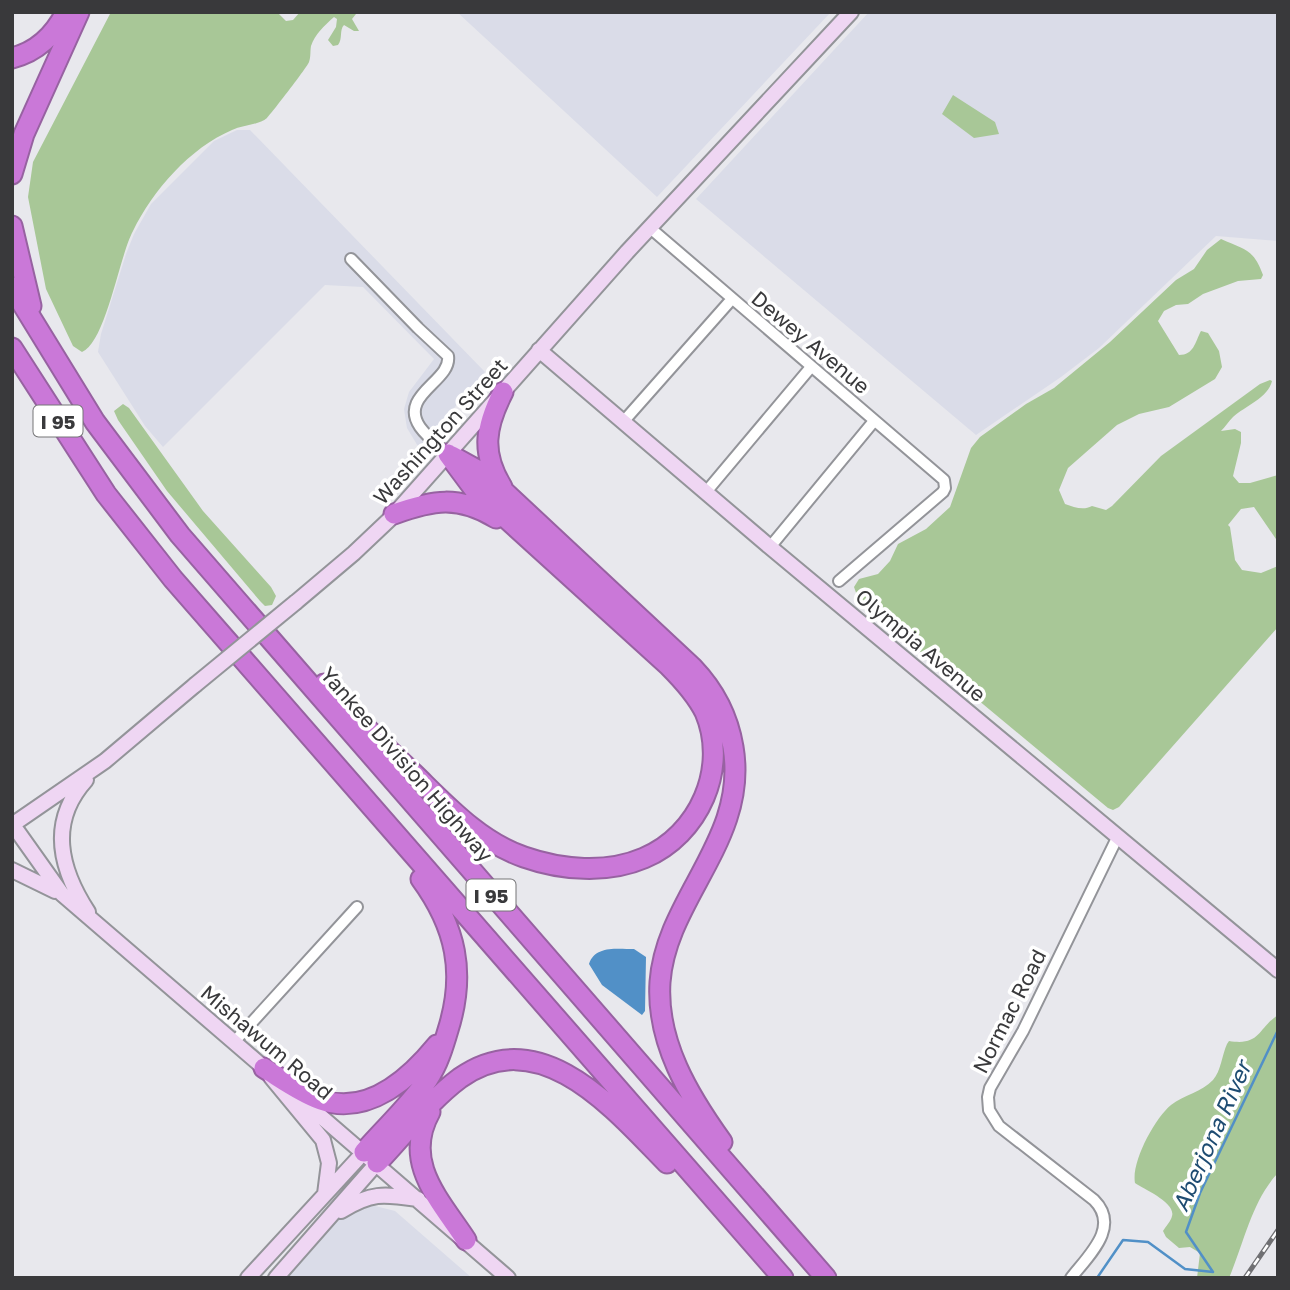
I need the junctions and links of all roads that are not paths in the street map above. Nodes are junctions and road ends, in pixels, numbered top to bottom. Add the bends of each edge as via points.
1 (66, 12) edge
2 (79, 12) edge
3 (851, 12) edge
4 (12, 58) edge
5 (12, 174) edge
6 (12, 226) edge
7 (649, 227) junction
8 (351, 259) dead end
9 (12, 287) edge
10 (731, 300) junction
11 (37, 331) junction
12 (12, 348) edge
13 (539, 350) junction
14 (811, 367) junction
15 (12, 373) edge
16 (503, 392) junction
17 (874, 421) junction
18 (624, 422) junction
19 (448, 454) junction
20 (706, 492) junction
21 (106, 494) junction
22 (509, 496) junction
23 (394, 514) junction
24 (530, 540) junction
25 (770, 547) junction
26 (203, 563) junction
27 (839, 581) dead end
28 (105, 761) junction
29 (350, 782) junction
30 (12, 825) edge
31 (1118, 836) junction
32 (12, 870) edge
33 (62, 894) junction
34 (357, 907) dead end
35 (99, 927) junction
36 (1278, 970) edge
37 (448, 1030) junction
38 (234, 1042) junction
39 (264, 1068) junction
40 (437, 1099) junction
41 (371, 1157) junction
42 (325, 1194) junction
43 (419, 1200) junction
44 (325, 1221) junction
45 (781, 1226) junction
46 (466, 1240) junction
47 (248, 1278) edge
48 (276, 1278) edge
49 (508, 1278) edge
50 (782, 1278) edge
51 (827, 1278) edge
52 (1070, 1278) edge

1 - 4 highway via 50,37
2 - 5 highway via 20,145
3 - 7 main road, Washington Street
6 - 11 highway
7 - 10 street, Dewey Avenue
7 - 13 main road, Washington Street
8 - 19 street via 449,356 448,366 420,397 415,412 422,430
9 - 11 highway, Yankee Division Highway / I 95
10 - 14 street, Dewey Avenue
10 - 18 street
11 - 26 highway, Yankee Division Highway / I 95 via 122,460
12 - 21 highway, I 95
13 - 16 main road, Washington Street
13 - 18 main road, Olympia Avenue
14 - 17 street, Dewey Avenue
14 - 20 street
15 - 21 highway
16 - 19 main road, Washington Street
16 - 22 highway via 487,439 492,467
17 - 25 street
17 - 27 street, Dewey Avenue via 942,478 945,486
18 - 20 main road, Olympia Avenue
19 - 22 highway via 484,474
19 - 23 main road, Washington Street
19 - 24 highway via 470,485
20 - 25 main road, Olympia Avenue
21 - 29 highway, I 95 via 188,597
22 - 45 highway via 693,668 710,688 725,718 734,755 734,794 717,844 668,945 660,983 662,1020 688,1091
23 - 24 highway via 433,502 456,502 491,515
23 - 28 main road, Washington Street, bridge via 354,553
24 - 26 highway via 681,678 708,720 713,764 701,805 668,845 631,863 562,867 524,857 485,837 366,729
25 - 31 main road, Olympia Avenue
26 - 45 highway, Yankee Division Highway / I 95
28 - 30 main road, Washington Street
28 - 35 main road via 78,790 61,835 67,871
29 - 37 highway via 430,891 446,923 458,974
29 - 50 highway, I 95
30 - 33 main road, Mishawum Road
31 - 36 main road, Olympia Avenue
31 - 52 street, Normac Road via 988,1097 990,1113 999,1126 1102,1211 1102,1237
32 - 33 main road
33 - 35 main road, Mishawum Road
34 - 38 street
35 - 38 main road, Mishawum Road
37 - 39 highway via 407,1077 357,1102 321,1100
37 - 41 highway via 426,1081
38 - 39 main road, Mishawum Road
39 - 41 main road, Mishawum Road
39 - 42 main road via 323,1140 329,1163
40 - 41 highway
40 - 46 highway via 422,1129 420,1160 426,1178
40 - 50 highway via 461,1077 495,1062 529,1061 570,1075 617,1114
41 - 42 main road
41 - 43 main road, Mishawum Road
41 - 44 main road
42 - 47 main road
43 - 44 main road via 368,1196
43 - 46 main road, Mishawum Road
44 - 48 main road
45 - 51 highway, Yankee Division Highway / I 95
46 - 49 main road, Mishawum Road

